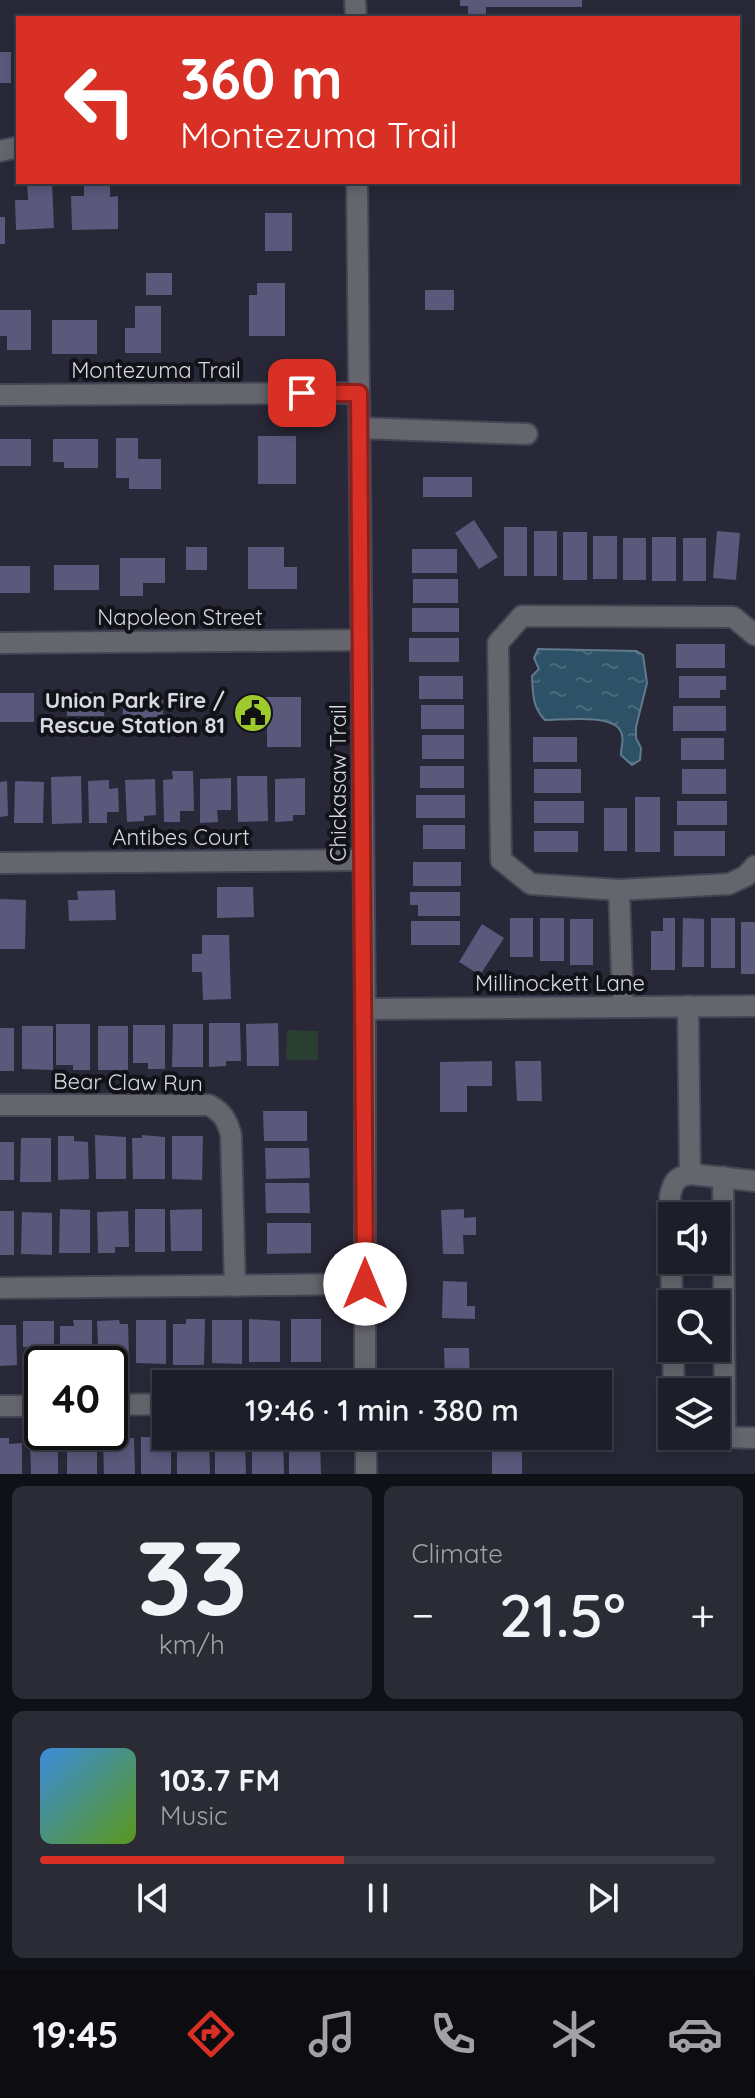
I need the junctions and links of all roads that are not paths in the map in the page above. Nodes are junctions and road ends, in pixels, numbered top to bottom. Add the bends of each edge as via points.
1 (357, 184) edge
2 (359, 393) junction
3 (0, 395) edge
4 (360, 428) junction
5 (527, 434) dead end
6 (755, 635) edge
7 (361, 640) junction
8 (0, 643) edge
9 (363, 860) junction
10 (0, 863) edge
11 (755, 866) edge
12 (619, 890) junction
13 (623, 1006) junction
14 (688, 1006) junction
15 (755, 1006) edge
16 (365, 1009) junction
17 (0, 1105) edge
18 (690, 1174) junction
19 (723, 1177) junction
20 (755, 1181) edge
21 (365, 1284) junction
22 (235, 1286) junction
23 (0, 1288) edge
24 (672, 1290) edge
25 (365, 1370) edge
26 (725, 1378) edge
27 (152, 1404) edge
28 (128, 1405) edge
29 (0, 1406) edge
30 (24, 1406) edge
31 (730, 1438) edge
32 (755, 1438) edge
33 (366, 1450) edge
34 (366, 1474) edge

1 - 2 street, Chickasaw Trail
2 - 3 street, Montezuma Trail
2 - 4 street, Chickasaw Trail
4 - 5 street
4 - 7 street, Chickasaw Trail
6 - 12 street via 733,617 522,616 498,643 501,860 531,884
7 - 8 street, Napoleon Street
7 - 9 street, Chickasaw Trail
9 - 10 street, Antibes Court
9 - 16 street, Chickasaw Trail
11 - 12 street via 729,884
12 - 13 street
13 - 14 street, Millinockett Lane
13 - 16 street, Millinockett Lane
14 - 15 street, Millinockett Lane
14 - 18 street
16 - 21 street, Chickasaw Trail
17 - 22 street, Bear Claw Run via 209,1105 219,1111 231,1135
18 - 19 street
18 - 24 street via 673,1183 670,1196
19 - 20 street
19 - 26 street
21 - 22 street
21 - 25 street, Chickasaw Trail
22 - 23 street
27 - 28 street
29 - 30 street
31 - 32 street
33 - 34 street

